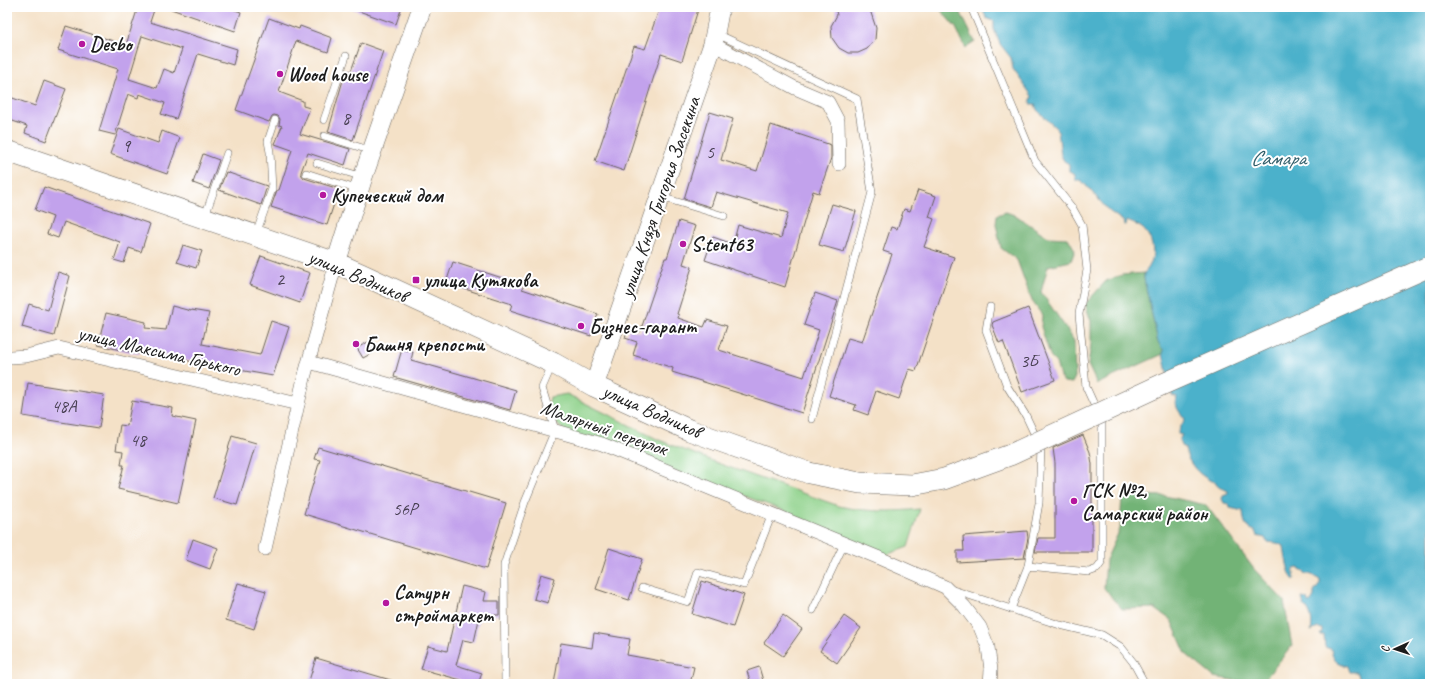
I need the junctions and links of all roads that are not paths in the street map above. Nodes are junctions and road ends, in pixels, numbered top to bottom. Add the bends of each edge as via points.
1 (422, 7) edge
2 (720, 7) edge
3 (971, 7) edge
4 (714, 38) junction
5 (346, 56) dead end
6 (275, 120) dead end
7 (324, 120) dead end
8 (324, 136) dead end
9 (7, 151) edge
10 (372, 151) junction
11 (228, 153) dead end
12 (317, 163) dead end
13 (839, 164) dead end
14 (306, 173) dead end
15 (361, 184) junction
16 (660, 197) junction
17 (724, 216) dead end
18 (204, 218) junction
19 (255, 236) junction
20 (336, 263) junction
21 (1430, 266) edge
22 (990, 307) dead end
23 (9, 356) edge
24 (309, 362) junction
25 (553, 363) junction
26 (594, 386) junction
27 (298, 404) junction
28 (812, 419) dead end
29 (555, 430) junction
30 (772, 514) junction
31 (844, 544) junction
32 (265, 549) dead end
33 (1028, 566) junction
34 (945, 587) junction
35 (642, 588) dead end
36 (1011, 609) junction
37 (813, 610) dead end
38 (505, 684) edge
39 (990, 684) edge
40 (1145, 684) edge

1 - 10 main road
2 - 4 main road, улица Князя Григория Засекина
3 - 33 lane via 1035,161 1073,209 1082,225 1087,270 1079,314 1086,387 1102,422 1102,562 1097,569 1089,572
4 - 13 street via 795,88 828,102 838,121
4 - 16 main road, улица Князя Григория Засекина
4 - 28 lane via 857,99 872,192
5 - 7 lane
6 - 19 lane via 268,141 272,189
8 - 10 lane
9 - 18 main road, улица Водников
10 - 15 main road
11 - 18 lane
12 - 15 lane
14 - 15 lane
15 - 20 main road
16 - 17 lane
16 - 26 main road, улица Князя Григория Засекина
18 - 19 main road, улица Водников
19 - 20 main road, улица Водников
20 - 24 street
20 - 25 main road, улица Водников
21 - 26 main road, улица Водников, bridge via 1010,455 944,479 912,485 860,483 809,473 689,430
22 - 33 lane via 986,330 1007,386 1026,416 1041,448 1039,503
23 - 27 street, улица Максима Горького via 26,356 59,348
24 - 27 street
24 - 29 street, Малярный переулок
25 - 26 main road, улица Водников
25 - 29 lane via 542,388
27 - 32 street
29 - 30 street, Малярный переулок via 602,444
29 - 38 lane via 525,502 504,564
30 - 31 street, Малярный переулок
30 - 35 lane via 744,585 698,572 688,602
31 - 34 street, Малярный переулок
31 - 37 lane
33 - 36 lane
34 - 36 lane
34 - 39 street via 980,627 988,646
36 - 40 lane via 1102,635 1121,647

